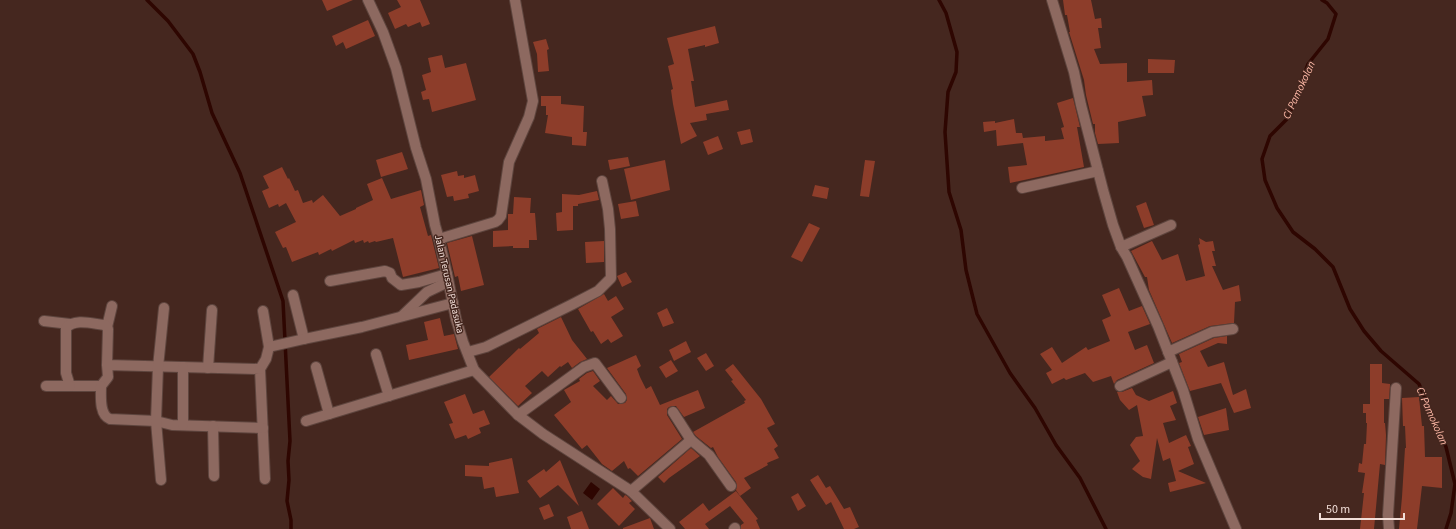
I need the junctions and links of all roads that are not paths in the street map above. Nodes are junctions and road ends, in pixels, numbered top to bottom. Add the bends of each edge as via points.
1 (368, 0) edge
2 (515, 0) edge
3 (1052, 0) edge
4 (1098, 171) junction
5 (602, 181) dead end
6 (1022, 188) dead end
7 (1171, 225) dead end
8 (440, 239) junction
9 (1121, 246) junction
10 (448, 278) junction
11 (330, 281) dead end
12 (293, 295) dead end
13 (453, 303) junction
14 (112, 306) dead end
15 (164, 308) dead end
16 (212, 310) dead end
17 (263, 311) dead end
18 (401, 318) junction
19 (44, 321) dead end
20 (70, 324) junction
21 (107, 327) junction
22 (1232, 329) dead end
23 (304, 339) junction
24 (269, 347) junction
25 (468, 352) junction
26 (1168, 352) junction
27 (376, 354) dead end
28 (1172, 362) junction
29 (107, 365) junction
30 (158, 367) junction
31 (183, 367) junction
32 (316, 367) dead end
33 (208, 368) junction
34 (260, 369) junction
35 (474, 370) junction
36 (46, 386) dead end
37 (70, 386) junction
38 (101, 386) junction
39 (1120, 386) dead end
40 (1396, 388) dead end
41 (388, 396) junction
42 (621, 398) dead end
43 (673, 412) dead end
44 (329, 414) junction
45 (518, 415) junction
46 (156, 421) junction
47 (306, 421) dead end
48 (183, 425) junction
49 (213, 426) junction
50 (263, 428) junction
51 (691, 440) junction
52 (214, 476) dead end
53 (265, 479) dead end
54 (161, 480) dead end
55 (730, 486) dead end
56 (631, 491) junction
57 (1233, 528) edge
58 (670, 529) edge
59 (1389, 529) edge

1 - 8 street, Jalan Terusan Padasuka via 396,68
2 - 8 street via 533,101 529,117 509,162 501,216 495,222
3 - 4 street via 1074,72
4 - 6 street
4 - 9 street
5 - 25 street via 610,229 611,278 598,291 573,304 486,347
7 - 9 street
8 - 10 street, Jalan Terusan Padasuka
9 - 26 street
10 - 11 street via 401,285 385,270
10 - 13 street, Jalan Terusan Padasuka
10 - 18 street via 427,292
12 - 23 street
13 - 18 street
13 - 25 street, Jalan Terusan Padasuka via 461,336
14 - 21 street
15 - 30 street
16 - 33 street
17 - 24 street
18 - 23 street
19 - 20 street
20 - 21 street via 78,322
20 - 37 street via 66,328 66,373
21 - 29 street
22 - 26 street via 1212,332
23 - 24 street
24 - 34 street
25 - 35 street, Jalan Terusan Padasuka
26 - 28 street
27 - 41 street
28 - 39 street
28 - 57 street via 1198,439
29 - 30 street
29 - 38 street via 108,377
30 - 31 street
30 - 46 street
31 - 33 street
31 - 48 street
32 - 44 street
33 - 34 street
34 - 50 street
35 - 41 street
35 - 45 street, Jalan Terusan Padasuka
36 - 37 street
37 - 38 street
38 - 46 street via 103,414 106,418
40 - 59 street
41 - 44 street
42 - 45 street via 596,363 584,367
43 - 51 street
44 - 47 street
45 - 56 street, Jalan Terusan Padasuka
46 - 48 street
46 - 54 street
48 - 49 street
49 - 50 street
49 - 52 street
50 - 53 street
51 - 55 street via 709,456
51 - 56 street
56 - 58 street, Jalan Terusan Padasuka

